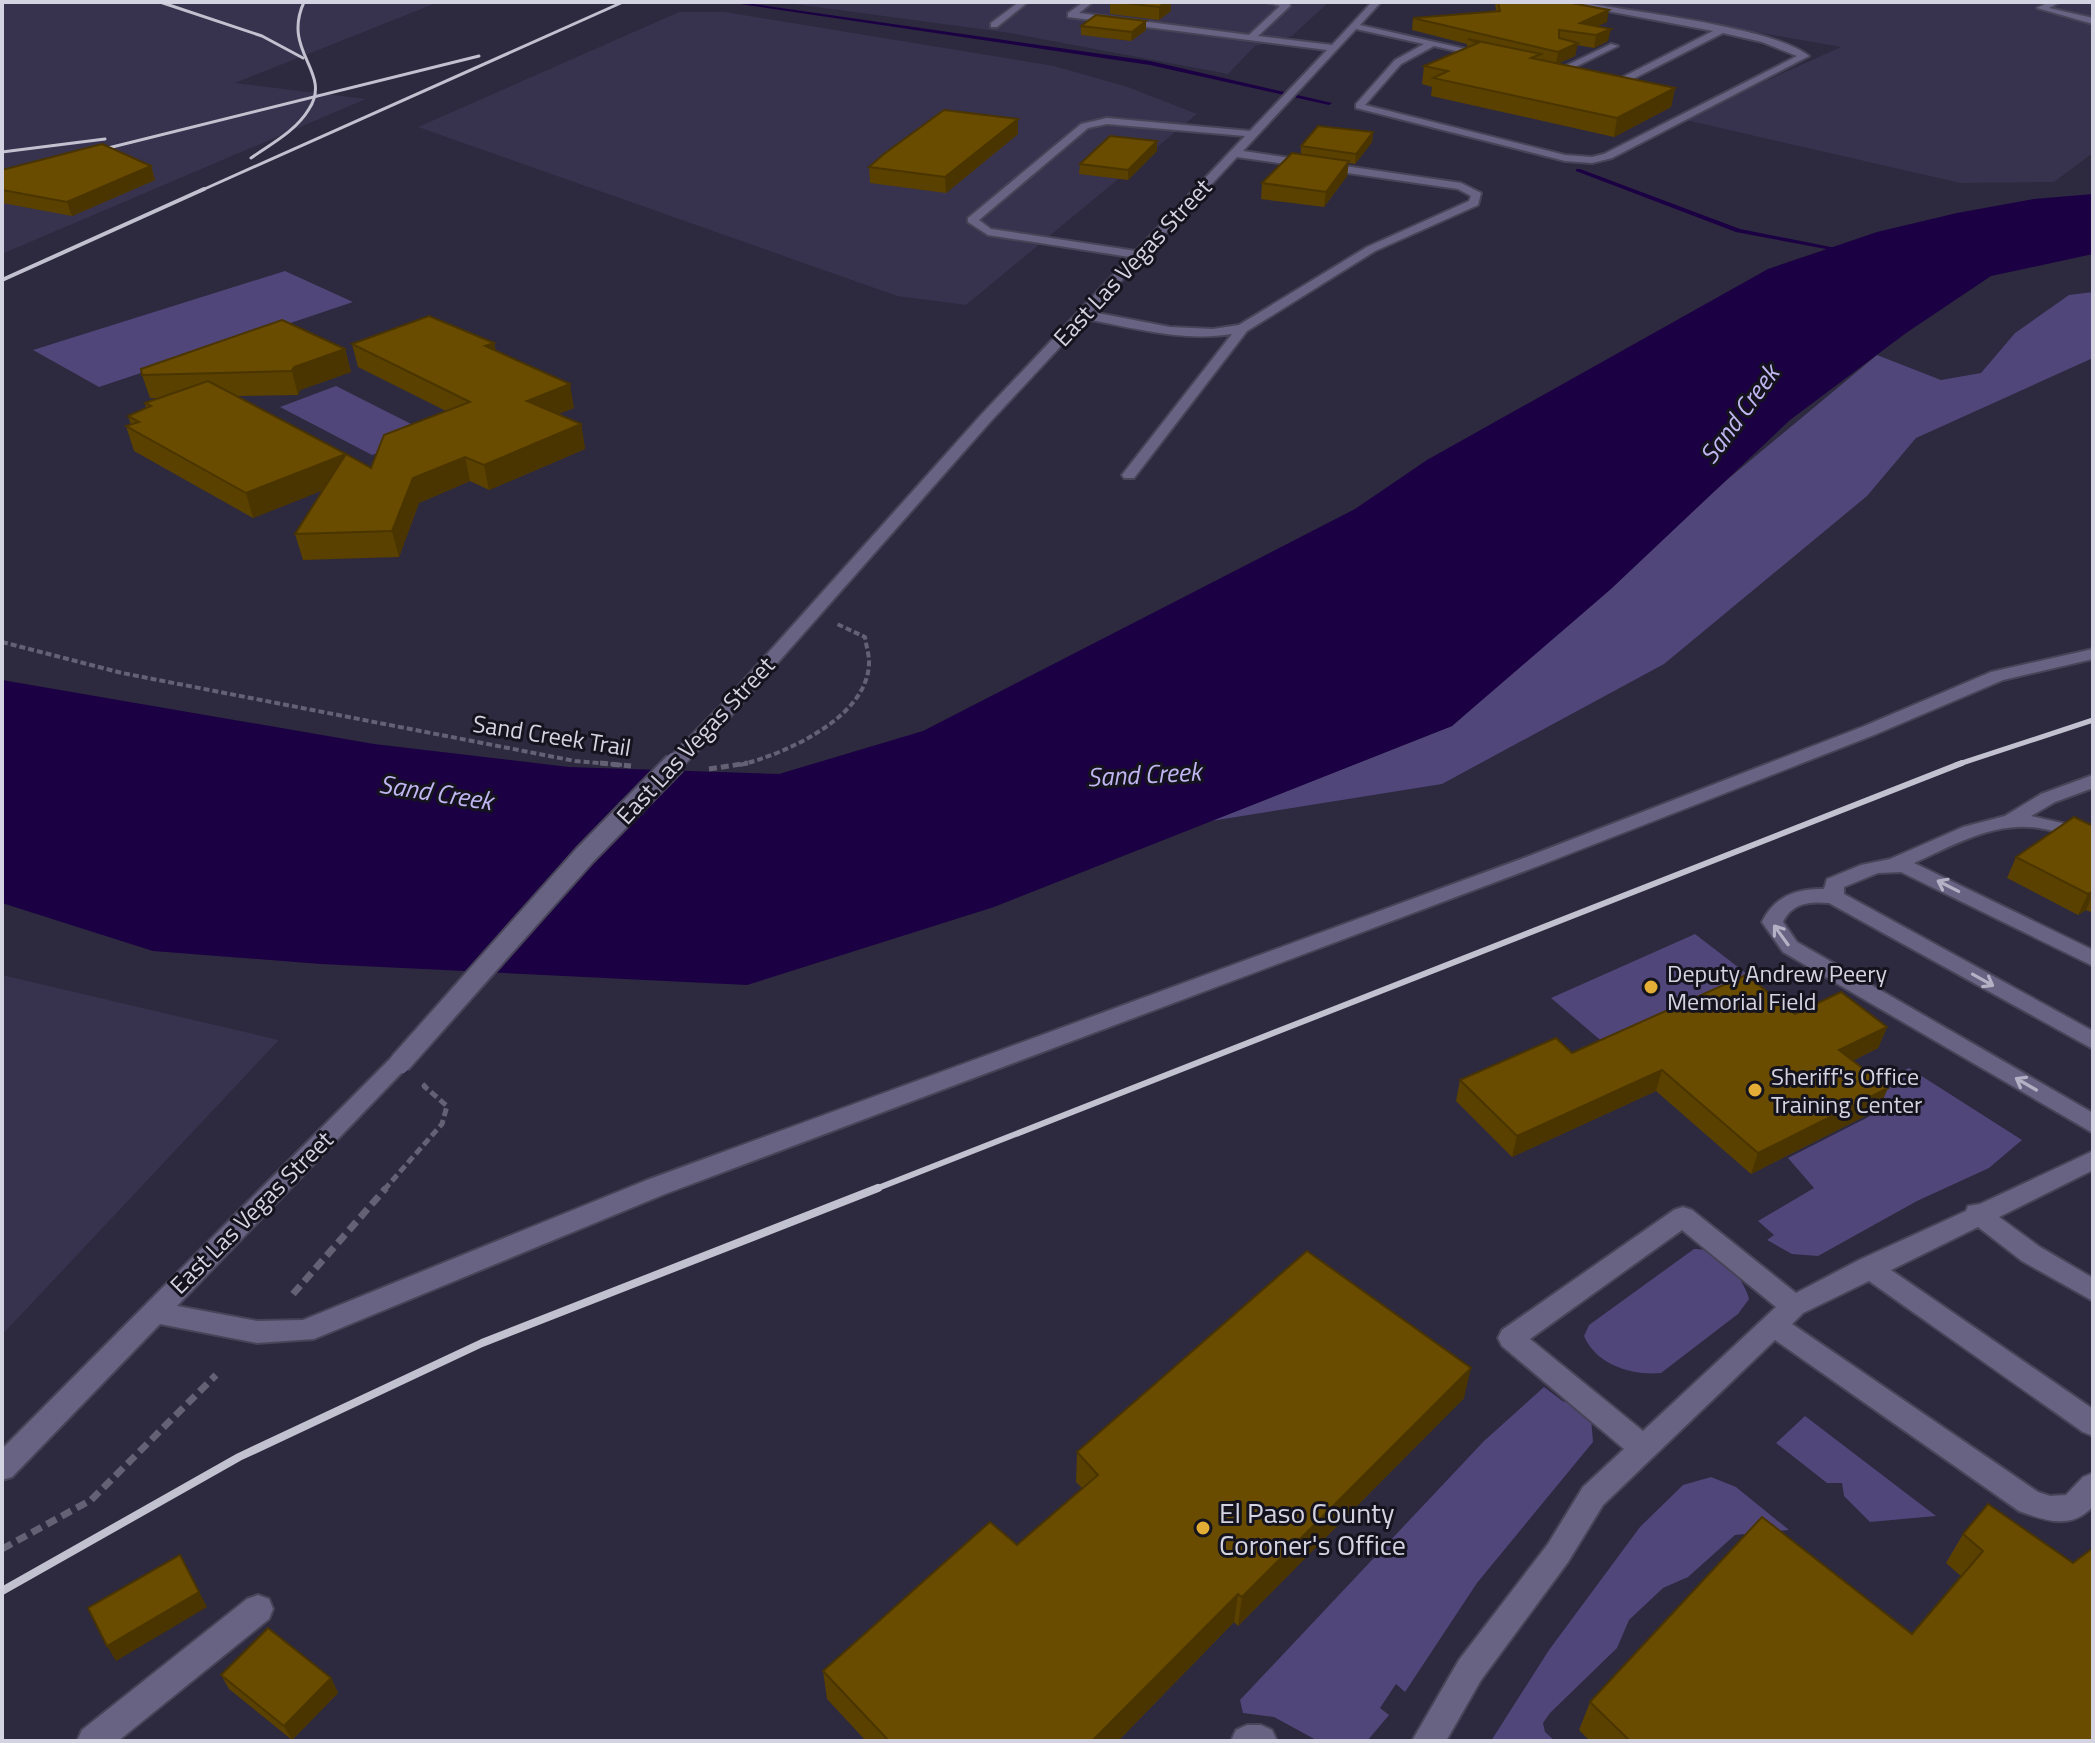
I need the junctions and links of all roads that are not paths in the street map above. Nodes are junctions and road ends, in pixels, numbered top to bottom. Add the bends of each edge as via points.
1 (1024, 2) edge
2 (1089, 2) edge
3 (1270, 2) edge
4 (1377, 2) edge
5 (1564, 2) edge
6 (2056, 2) edge
7 (2093, 21) edge
8 (994, 25) dead end
9 (1354, 26) junction
10 (1720, 31) junction
11 (1251, 38) junction
12 (1433, 43) junction
13 (1614, 46) dead end
14 (1334, 48) junction
15 (1574, 49) edge
16 (1596, 54) junction
17 (1504, 59) edge
18 (1546, 68) edge
19 (1560, 71) junction
20 (1252, 134) junction
21 (1234, 153) junction
22 (1137, 255) junction
23 (1082, 314) junction
24 (1243, 328) junction
25 (1129, 475) dead end
26 (2093, 654) edge
27 (2093, 781) edge
28 (2010, 819) junction
29 (2093, 837) edge
30 (1895, 864) junction
31 (1834, 897) junction
32 (2093, 959) edge
33 (2093, 1041) edge
34 (2093, 1124) edge
35 (2093, 1160) edge
36 (1977, 1213) junction
37 (1868, 1267) junction
38 (2093, 1291) edge
39 (152, 1312) junction
40 (1784, 1316) junction
41 (2093, 1424) edge
42 (1643, 1448) junction
43 (2, 1468) edge
44 (2093, 1486) edge
45 (258, 1609) dead end
46 (93, 1741) edge
47 (1247, 1741) edge
48 (1261, 1741) edge
49 (1428, 1741) edge

1 - 8 street
2 - 11 street via 1071,15
3 - 11 street via 1287,4
4 - 9 street, East Las Vegas Street
5 - 10 street
6 - 7 street via 2041,8
9 - 12 street
9 - 14 street, East Las Vegas Street
10 - 12 street via 1792,48 1804,56 1592,160 1565,158 1359,106 1398,62
10 - 19 street via 1622,81
11 - 14 street
12 - 17 street
13 - 16 street
14 - 20 street, East Las Vegas Street
15 - 16 street
16 - 19 street
18 - 19 street
20 - 21 street, East Las Vegas Street
20 - 22 street via 1107,121 1085,126 972,220 988,232
21 - 22 street, East Las Vegas Street
21 - 24 street via 1461,186 1477,195 1474,203 1371,249
22 - 23 street, East Las Vegas Street
23 - 24 street via 1170,331
23 - 39 street, East Las Vegas Street, bridge via 400,1063
24 - 25 street
26 - 39 street via 1997,676 1531,862 656,1187 305,1331 257,1332
27 - 28 street
28 - 29 street via 2032,818
28 - 30 street via 1983,825
30 - 31 street via 1834,884
32 -> 30 street via 1921,872
31 -> 33 street
34 -> 31 street via 1790,947 1777,932 1772,922 1784,906 1814,893
35 - 36 street
36 - 37 street
36 - 38 street
37 - 40 street
37 - 41 street
39 - 43 street, East Las Vegas Street
40 - 42 street
40 - 42 street via 1683,1217 1511,1338
40 - 44 street via 2029,1502 2050,1509 2073,1508
42 - 49 street via 1593,1496 1558,1553 1470,1670
45 - 46 street
47 - 48 street

